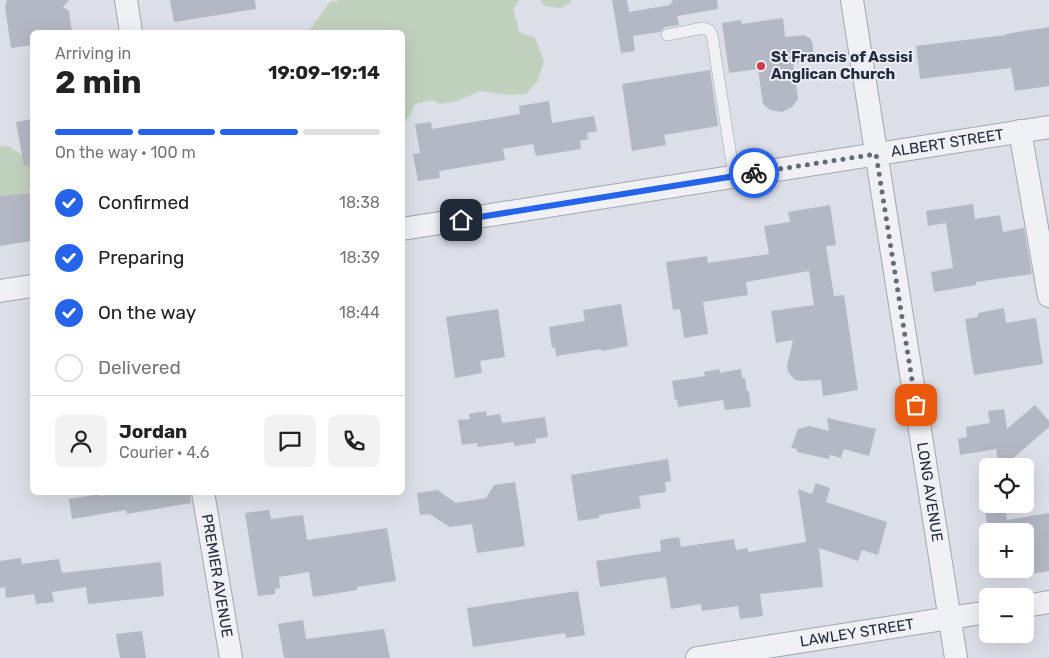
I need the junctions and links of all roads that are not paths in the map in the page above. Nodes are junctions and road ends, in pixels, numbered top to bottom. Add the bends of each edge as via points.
1 (126, 0) edge
2 (852, 0) edge
3 (131, 30) edge
4 (666, 35) dead end
5 (1049, 127) edge
6 (1020, 131) junction
7 (876, 154) junction
8 (734, 176) junction
9 (405, 229) edge
10 (30, 286) edge
11 (0, 291) edge
12 (1049, 296) edge
13 (204, 495) edge
14 (1049, 602) edge
15 (1034, 604) edge
16 (979, 613) edge
17 (950, 618) junction
18 (231, 658) edge
19 (697, 658) edge
20 (956, 658) edge

1 - 3 street
2 - 7 street, LONG AVENUE
4 - 8 lane via 703,28 712,35
5 - 6 street, ALBERT STREET
6 - 7 street, ALBERT STREET
6 - 12 street
7 - 8 street, ALBERT STREET
7 - 17 street, LONG AVENUE
8 - 9 street, ALBERT STREET
10 - 11 street
13 - 18 street, PREMIER AVENUE
14 - 15 street
16 - 17 street, LAWLEY STREET
17 - 19 street, LAWLEY STREET
17 - 20 street, LONG AVENUE

